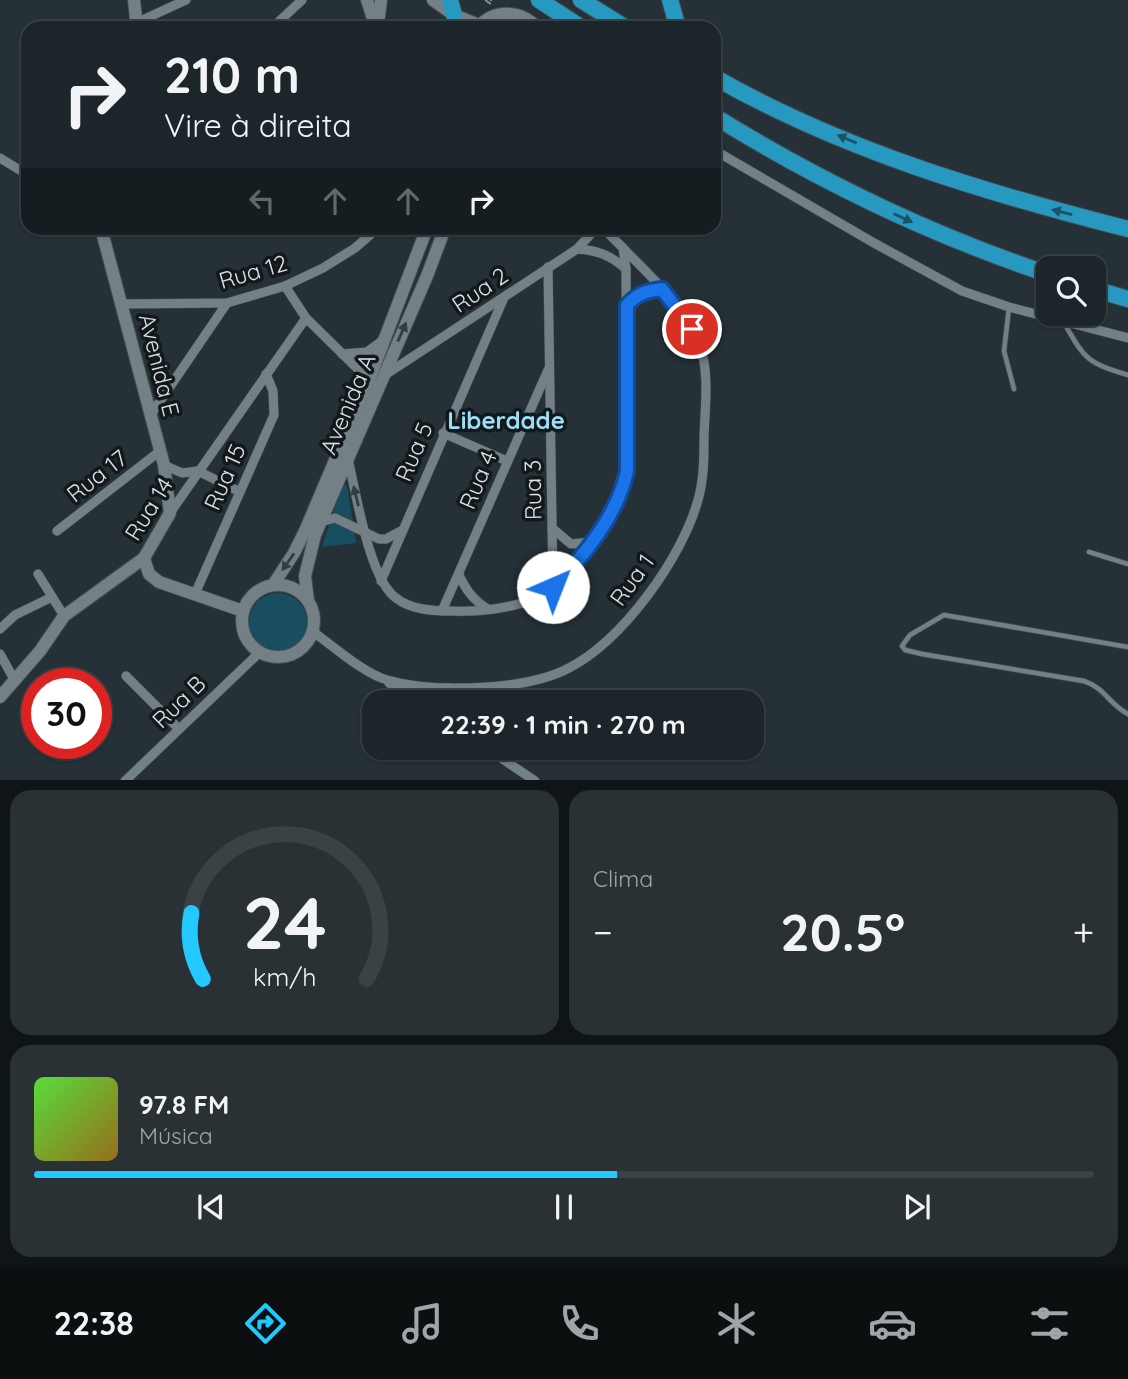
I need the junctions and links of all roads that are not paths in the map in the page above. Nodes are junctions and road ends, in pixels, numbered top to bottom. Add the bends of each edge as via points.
1 (134, 0) edge
2 (186, 0) edge
3 (302, 0) edge
4 (367, 0) edge
5 (381, 0) edge
6 (433, 0) edge
7 (539, 0) edge
8 (581, 0) edge
9 (670, 0) edge
10 (454, 14) edge
11 (137, 21) edge
12 (145, 21) edge
13 (280, 21) edge
14 (374, 21) edge
15 (378, 21) edge
16 (485, 21) edge
17 (530, 21) edge
18 (571, 21) edge
19 (615, 21) edge
20 (676, 21) edge
21 (721, 81) edge
22 (721, 86) edge
23 (735, 89) junction
24 (721, 120) edge
25 (721, 154) edge
26 (0, 158) edge
27 (21, 171) edge
28 (1128, 229) edge
29 (103, 235) edge
30 (370, 235) edge
31 (420, 235) edge
32 (424, 235) edge
33 (443, 235) edge
34 (590, 235) edge
35 (610, 235) edge
36 (422, 241) junction
37 (439, 245) junction
38 (624, 248) junction
39 (577, 249) junction
40 (548, 267) junction
41 (626, 269) junction
42 (1036, 270) edge
43 (285, 286) junction
44 (662, 289) junction
45 (1106, 293) edge
46 (1128, 299) edge
47 (503, 300) junction
48 (226, 303) junction
49 (122, 304) junction
50 (627, 305) junction
51 (1009, 307) junction
52 (1036, 314) edge
53 (306, 318) junction
54 (1066, 326) edge
55 (1085, 326) edge
56 (385, 337) junction
57 (1128, 338) edge
58 (342, 354) junction
59 (551, 365) junction
60 (266, 374) junction
61 (1128, 374) edge
62 (375, 379) junction
63 (1014, 389) dead end
64 (150, 416) junction
65 (443, 433) junction
66 (160, 451) junction
67 (348, 459) junction
68 (507, 461) junction
69 (164, 465) junction
70 (198, 471) junction
71 (240, 492) junction
72 (170, 513) junction
73 (320, 522) junction
74 (552, 528) junction
75 (57, 531) dead end
76 (401, 531) junction
77 (365, 533) junction
78 (592, 542) junction
79 (1089, 552) dead end
80 (144, 558) junction
81 (1128, 564) edge
82 (38, 574) dead end
83 (459, 575) junction
84 (381, 581) junction
85 (273, 585) junction
86 (553, 587) junction
87 (195, 594) junction
88 (52, 597) junction
89 (308, 601) junction
90 (488, 609) junction
91 (243, 611) junction
92 (442, 611) junction
93 (64, 616) junction
94 (0, 629) edge
95 (312, 631) junction
96 (1128, 647) edge
97 (260, 652) junction
98 (0, 654) edge
99 (126, 676) dead end
100 (384, 680) junction
101 (15, 681) junction
102 (449, 688) joint
103 (399, 690) edge
104 (0, 697) edge
105 (1128, 714) edge
106 (179, 729) junction
107 (505, 760) edge
108 (125, 780) edge
109 (535, 780) edge

1 - 11 street
2 - 12 street
3 - 13 street
4 - 14 street
5 - 15 street
6 - 10 street
7 - 18 highway
8 - 19 highway
9 - 20 highway
16 - 17 street via 515,13
21 - 23 highway
22 - 23 highway
28 -> 23 highway via 973,187 847,140
24 -> 42 highway via 893,213
25 - 51 street via 944,282
26 - 27 street
29 - 49 street, Avenida E
30 - 43 street, Rua 12 via 323,268
31 - 36 street
32 - 36 street, Avenida A
33 - 37 street, Avenida A
34 - 39 street, Rua 2
35 - 38 street, Rua 1
36 - 37 street
36 - 56 street, Avenida A
62 -> 37 street, Avenida A
38 - 41 street
38 - 44 street, Rua 1
39 - 40 street, Rua 2
39 - 41 street via 595,250
40 - 47 street, Rua 2
40 - 59 street, Rua 3
41 - 50 street
43 - 48 street, Rua 12
43 - 53 street
44 - 50 street via 645,291
44 - 102 street, Rua 1 via 699,341 706,390 703,476 690,525 677,550 617,631 568,669 526,682
45 - 46 highway
47 - 62 street, Rua 2
47 - 65 street, Rua 5
48 - 49 street, Rua 12
48 - 64 street
49 - 64 street, Avenida E
50 - 78 street via 627,471 622,491
51 - 52 street
51 - 63 lane via 1004,351
53 - 58 street
53 - 60 street, Rua 14
54 - 61 lane via 1088,359
55 - 57 street
56 - 58 street via 367,352
56 - 62 street, Avenida A
58 - 62 street
59 - 68 street, Rua 4
59 - 74 street, Rua 3
60 - 70 street, Rua 14
60 - 71 street, Rua 15 via 273,391 274,415
62 - 67 street, Avenida A
62 -> 85 street, Avenida A via 305,531
64 - 66 street, Avenida E
65 - 68 street
65 - 76 street, Rua 5
66 - 69 street, Avenida E
66 - 75 street, Rua 17
67 - 73 street, Avenida A
77 -> 67 street
68 - 83 street, Rua 4
69 - 70 street via 182,473
69 - 72 street, Avenida E
70 - 71 street
70 - 72 street, Rua 14
71 - 87 street, Rua 15
72 - 80 street, Rua 14
73 - 77 street via 335,517
73 - 89 street, Avenida A via 305,576
74 - 78 street via 571,544
74 - 86 street, Rua 3
76 - 77 street via 386,539
76 - 84 street, Rua 5
77 - 84 street
78 - 86 street
79 - 81 lane
80 - 87 street via 149,574 159,582
80 - 93 street, Rua 14
82 - 88 street
83 - 90 street via 475,601
83 - 92 street, Rua 4
84 - 92 street via 396,598 416,608
85 - 89 street via 293,588
85 - 91 street via 253,594
86 - 90 street via 531,600
87 - 91 street
88 - 93 street
88 - 94 street via 15,615
89 - 95 street via 314,618
90 - 92 street
91 - 97 street via 245,636
93 - 101 street, Rua 14
95 - 97 street via 293,653
95 - 100 street, Rua 1
96 - 105 lane via 944,615 910,635 902,646 922,654 1084,681 1103,690 1113,705
97 - 106 street, Rua B
98 - 101 street
99 - 106 street
100 - 102 street, Rua 1
100 - 103 street
101 - 104 street, Rua 14
106 - 108 street, Rua B
107 - 109 street

